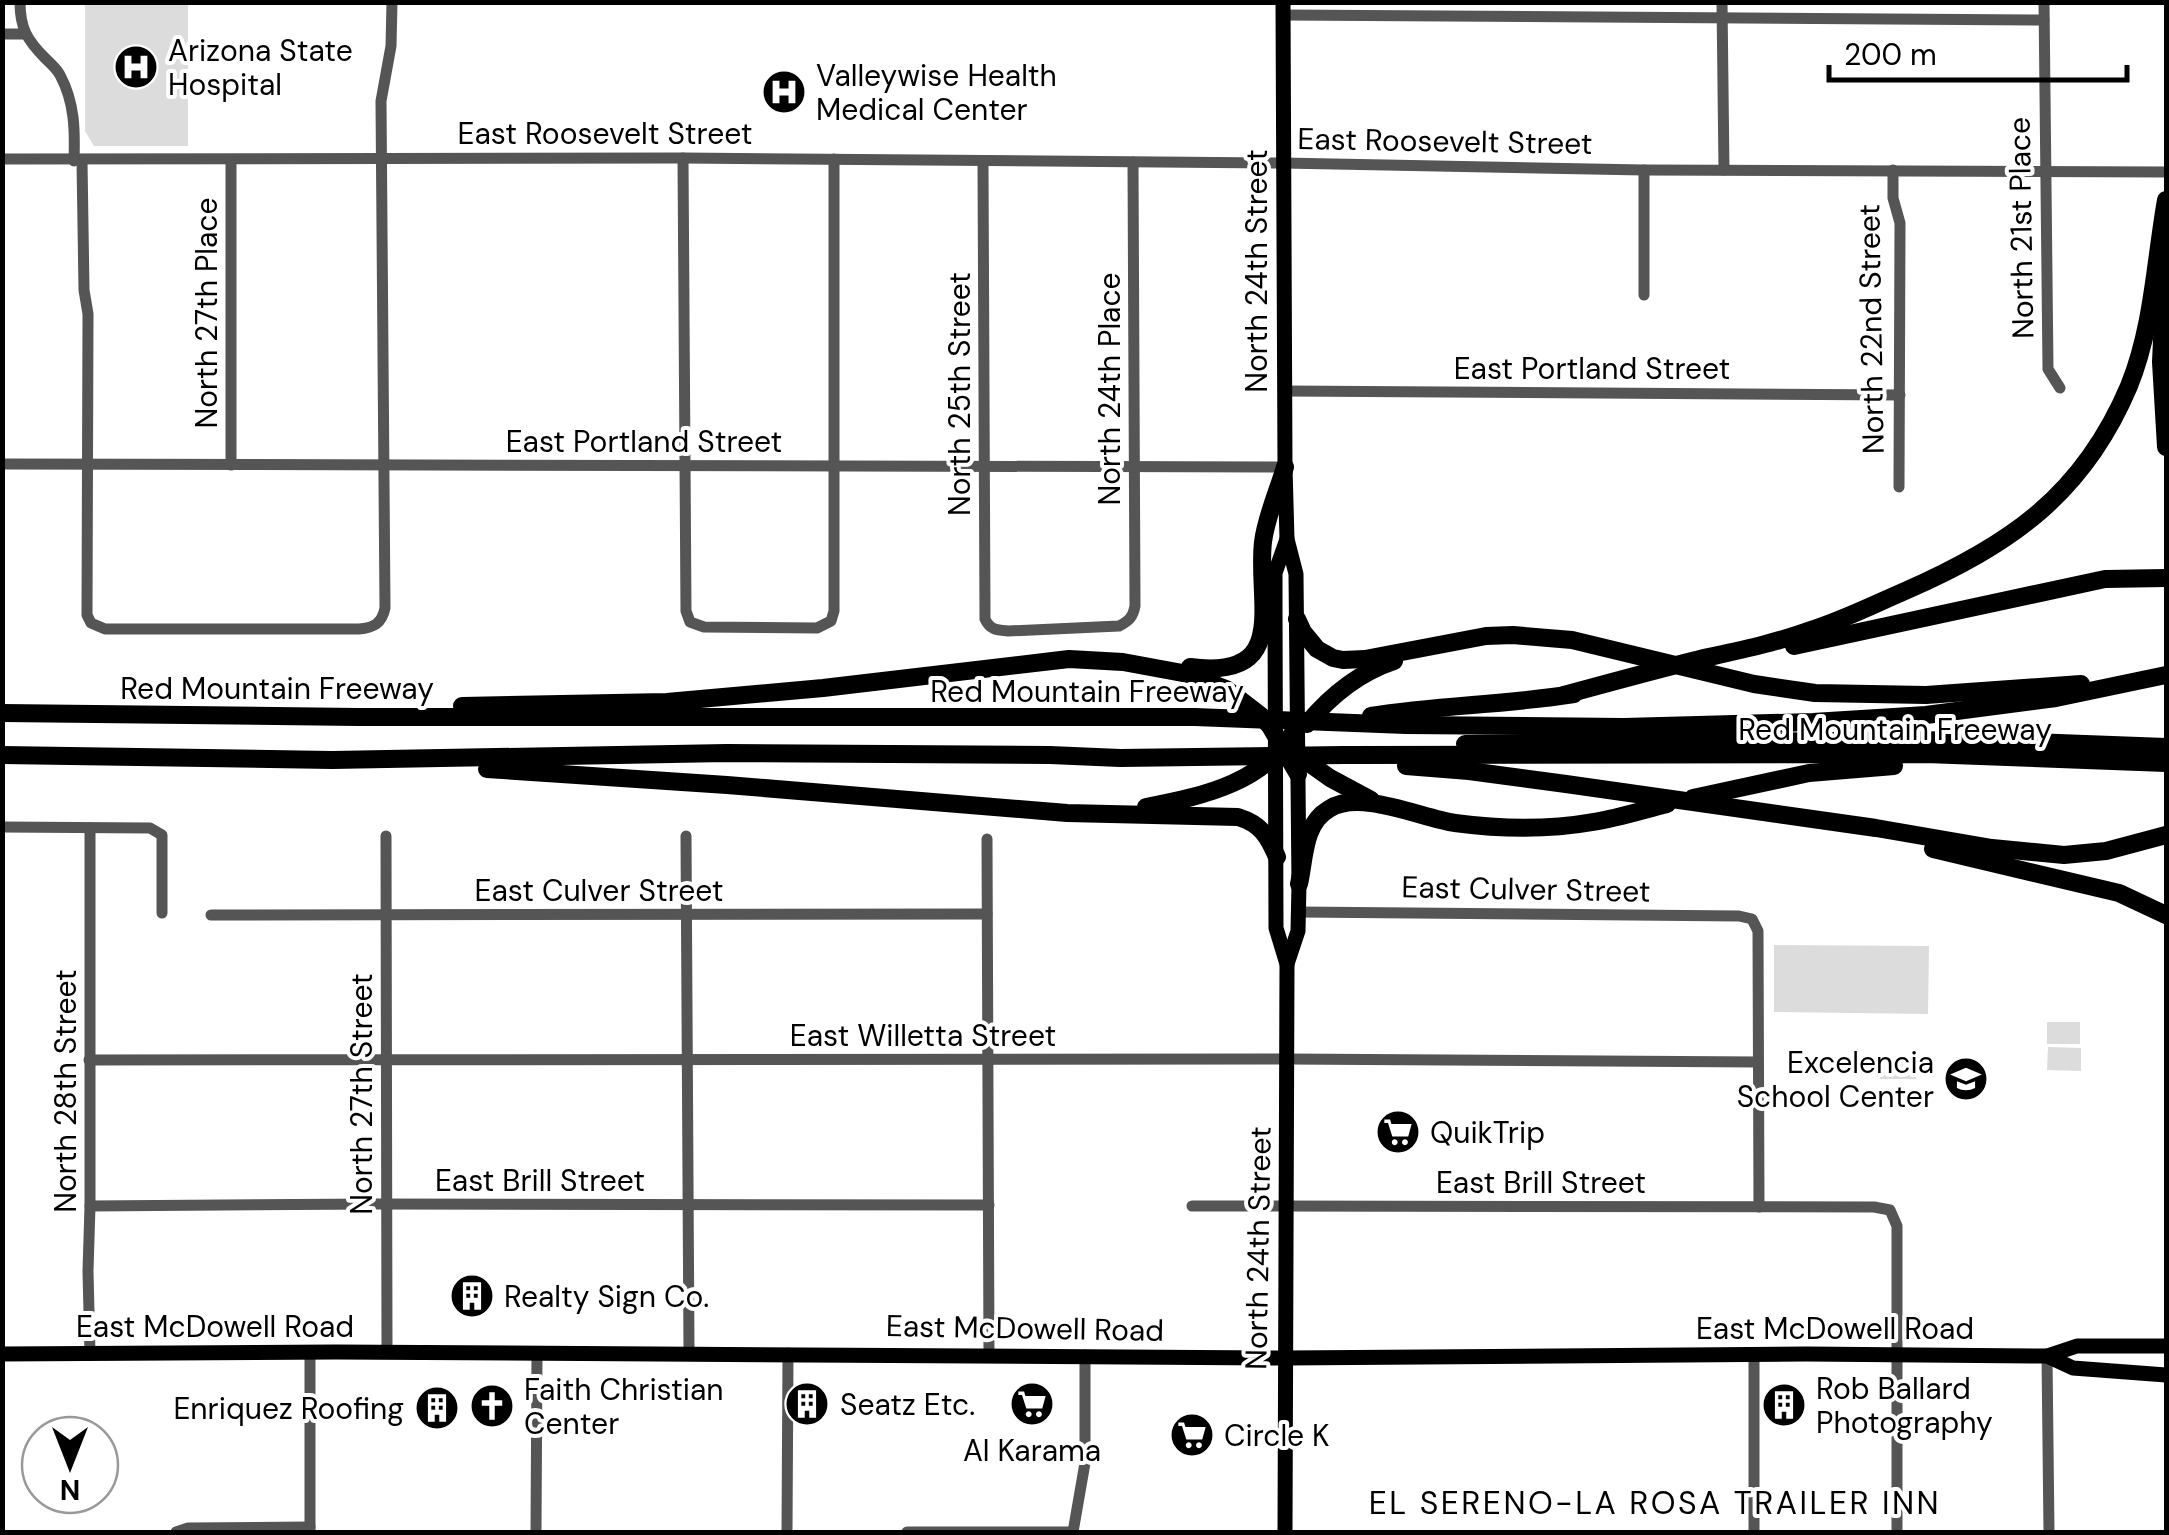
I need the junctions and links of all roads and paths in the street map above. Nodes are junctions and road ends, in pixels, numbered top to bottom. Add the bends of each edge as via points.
1 (20, 2) edge
2 (392, 2) edge
3 (1722, 2) edge
4 (2044, 2) edge
5 (1283, 9) edge
6 (1722, 18) junction
7 (2044, 20) junction
8 (2, 34) edge
9 (24, 34) junction
10 (382, 157) junction
11 (682, 158) junction
12 (2, 159) edge
13 (834, 159) junction
14 (230, 160) junction
15 (78, 161) junction
16 (983, 161) junction
17 (1133, 162) junction
18 (1283, 164) junction
19 (1644, 170) junction
20 (1724, 170) junction
21 (1893, 170) junction
22 (2045, 172) junction
23 (2166, 172) edge
24 (2166, 200) edge
25 (2166, 236) edge
26 (1644, 296) dead end
27 (2060, 388) dead end
28 (1284, 391) junction
29 (1900, 394) junction
30 (2166, 447) edge
31 (2, 464) edge
32 (88, 464) junction
33 (232, 465) junction
34 (383, 466) junction
35 (684, 466) junction
36 (835, 466) junction
37 (985, 466) junction
38 (1134, 466) junction
39 (1285, 467) junction
40 (1900, 487) dead end
41 (1287, 539) junction
42 (2166, 578) edge
43 (1133, 616) joint
44 (1298, 618) junction
45 (1785, 644) junction
46 (1437, 646) junction
47 (1123, 662) junction
48 (2166, 675) edge
49 (2146, 679) junction
50 (2, 713) edge
51 (358, 717) junction
52 (1342, 722) junction
53 (1624, 727) junction
54 (2166, 738) edge
55 (2166, 747) edge
56 (1289, 748) junction
57 (1195, 752) junction
58 (1345, 754) junction
59 (2, 755) edge
60 (1995, 756) junction
61 (332, 760) junction
62 (2166, 763) edge
63 (1380, 805) junction
64 (1111, 814) junction
65 (1781, 815) junction
66 (2, 827) edge
67 (90, 828) junction
68 (2166, 835) edge
69 (386, 836) dead end
70 (686, 836) dead end
71 (987, 839) dead end
72 (1276, 857) junction
73 (1299, 884) junction
74 (1298, 912) junction
75 (162, 913) dead end
76 (211, 914) dead end
77 (687, 914) junction
78 (987, 914) junction
79 (386, 915) junction
80 (2166, 916) edge
81 (1287, 964) junction
82 (386, 1059) junction
83 (1286, 1059) junction
84 (89, 1060) junction
85 (688, 1060) junction
86 (989, 1060) junction
87 (1758, 1062) junction
88 (386, 1204) junction
89 (989, 1205) junction
90 (90, 1206) junction
91 (687, 1206) junction
92 (1192, 1206) dead end
93 (1286, 1206) junction
94 (1759, 1207) junction
95 (2166, 1346) edge
96 (310, 1352) junction
97 (386, 1352) junction
98 (537, 1352) junction
99 (689, 1353) junction
100 (788, 1353) junction
101 (2, 1354) edge
102 (90, 1354) junction
103 (989, 1354) junction
104 (1754, 1354) junction
105 (1898, 1354) junction
106 (1085, 1355) junction
107 (2047, 1356) junction
108 (1284, 1358) junction
109 (2166, 1375) edge
110 (310, 1530) edge
111 (176, 1532) edge
112 (536, 1532) edge
113 (787, 1532) edge
114 (907, 1532) edge
115 (1074, 1532) edge
116 (1285, 1532) edge
117 (1754, 1532) edge
118 (1897, 1532) edge
119 (2048, 1532) edge

1 - 9 street
2 - 10 street
3 - 6 street
4 - 7 street, North 21st Place
5 - 6 street
5 - 18 main road, North 24th Street
6 - 7 street
6 - 20 street
7 - 22 street, North 21st Place
8 - 9 street
9 - 15 street via 59,72 74,116
10 - 11 street, East Roosevelt Street
10 - 14 street, East Roosevelt Street
10 - 34 street
11 - 13 street, East Roosevelt Street
11 - 35 street
12 - 15 street, East Roosevelt Street
13 - 16 street, East Roosevelt Street
13 - 36 street
14 - 15 street, East Roosevelt Street
14 - 33 street, North 27th Place
15 - 32 street
16 - 17 street, East Roosevelt Street
16 - 37 street, North 25th Street
17 - 18 street, East Roosevelt Street
17 - 38 street, North 24th Place
18 - 19 street, East Roosevelt Street
18 - 28 main road, North 24th Street
19 - 20 street, East Roosevelt Street
19 - 26 street
20 - 21 street, East Roosevelt Street
21 - 22 street, East Roosevelt Street
21 - 29 street, North 22nd Street via 1900,223
22 - 23 street, East Roosevelt Street
22 - 27 street, North 21st Place via 2048,369
24 - 45 highway via 2138,362 2110,425 2074,477 2000,544
25 - 30 highway
28 - 29 street, East Portland Street
28 - 39 main road, North 24th Street
29 - 40 street, North 22nd Street
31 - 32 street, East Portland Street
32 - 33 street, East Portland Street
32 - 34 street via 87,615 105,629 378,624 385,608
33 - 34 street, East Portland Street
34 - 35 street, East Portland Street
35 - 36 street, East Portland Street
35 - 36 street via 690,622 817,628 831,622 834,611
36 - 37 street, East Portland Street
37 - 38 street, East Portland Street
37 - 43 street, North 25th Street via 988,626 1008,632 1120,626
38 - 39 street, East Portland Street
38 - 43 street, North 24th Place
39 - 41 main road, North 24th Street
39 - 47 highway via 1263,541 1263,626 1256,648 1220,670
41 - 44 main road, North 24th Street
41 - 56 main road, North 24th Street via 1275,573
42 - 45 highway via 2104,578
44 - 46 highway via 1308,640 1334,658
44 - 56 main road, North 24th Street
45 - 52 highway via 1634,684
46 - 49 highway via 1486,636 1541,636 1754,684 1850,695
46 - 56 highway via 1354,679
47 - 51 highway via 1069,659 667,702 383,708
47 - 56 highway via 1226,689
48 - 49 highway, Red Mountain Freeway
49 - 53 highway, Red Mountain Freeway via 1926,715
50 - 51 highway, Red Mountain Freeway
51 - 52 highway, Red Mountain Freeway
52 - 53 highway, Red Mountain Freeway
53 - 54 highway
55 - 58 highway via 1982,740
56 - 57 highway, Red Mountain Freeway
56 - 58 highway, Red Mountain Freeway
56 - 63 highway
56 - 64 highway via 1226,787
56 - 72 main road, North 24th Street
56 - 73 main road, North 24th Street
57 - 58 highway
57 - 61 highway via 1119,747 1050,754
58 - 60 highway, Red Mountain Freeway
58 - 65 highway
59 - 61 highway
60 - 62 highway, Red Mountain Freeway
60 - 63 highway via 1809,772 1572,825 1472,825
61 - 64 highway
63 - 73 highway via 1349,802 1324,812 1307,836
64 - 72 highway via 1238,817 1260,827
65 - 68 highway via 2064,855
65 - 80 highway via 2120,893
66 - 67 street
67 - 75 street via 150,828 162,835
67 - 84 street, North 28th Street
69 - 79 street, North 27th Street
70 - 77 street
71 - 78 street
72 - 81 main road, North 24th Street via 1276,928
73 - 74 main road, North 24th Street
74 - 81 main road, North 24th Street
74 - 87 street, East Culver Street via 1752,919 1758,932
76 - 79 street, East Culver Street
77 - 78 street, East Culver Street
77 - 79 street, East Culver Street
77 - 85 street
78 - 86 street
79 - 82 street, North 27th Street
81 - 83 main road, North 24th Street
82 - 84 street, East Willetta Street
82 - 85 street, East Willetta Street
82 - 88 street, North 27th Street
83 - 86 street, East Willetta Street
83 - 87 street, East Willetta Street
83 - 93 main road, North 24th Street
84 - 90 street, North 28th Street
85 - 86 street, East Willetta Street
85 - 91 street
86 - 89 street
87 - 94 street
88 - 90 street, East Brill Street
88 - 91 street, East Brill Street
88 - 97 street, North 27th Street
89 - 91 street, East Brill Street
89 - 103 street
90 - 102 street, North 28th Street
91 - 99 street
92 - 93 street, East Brill Street
93 - 94 street, East Brill Street
93 - 108 main road, North 24th Street
94 - 105 street, East Brill Street via 1890,1210 1897,1226
95 - 107 main road, East McDowell Road via 2077,1346
96 - 97 main road, East McDowell Road
96 - 102 main road, East McDowell Road
96 - 110 street
97 - 98 main road, East McDowell Road
98 - 99 main road, East McDowell Road
98 - 112 street
99 - 100 main road, East McDowell Road
100 - 103 main road, East McDowell Road
100 - 113 street
101 - 102 main road, East McDowell Road
103 - 106 main road, East McDowell Road
104 - 105 main road, East McDowell Road
104 - 108 main road, East McDowell Road
104 - 117 street
105 - 107 main road, East McDowell Road
105 - 118 street
106 - 108 main road, East McDowell Road
106 - 115 street via 1085,1463
107 - 109 main road, East McDowell Road via 2073,1368
107 - 119 street
108 - 116 main road, North 24th Street
110 - 111 street
114 - 115 street

